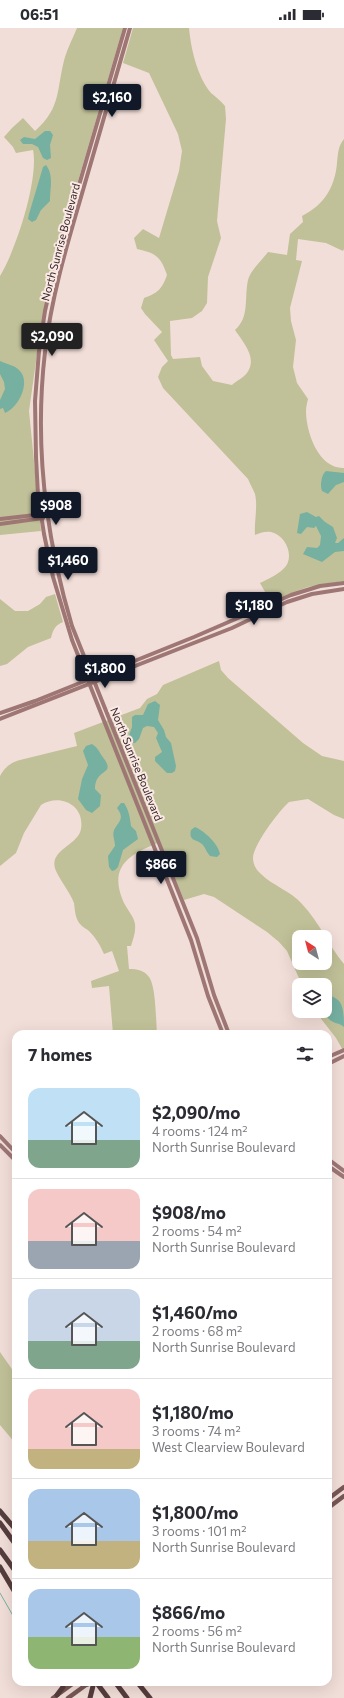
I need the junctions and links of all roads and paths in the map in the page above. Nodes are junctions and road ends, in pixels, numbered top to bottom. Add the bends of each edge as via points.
1 (125, 28) edge
2 (130, 28) edge
3 (43, 516) junction
4 (0, 519) edge
5 (0, 524) edge
6 (344, 583) edge
7 (344, 589) edge
8 (72, 626) junction
9 (67, 627) junction
10 (92, 678) junction
11 (87, 680) junction
12 (94, 683) junction
13 (89, 685) junction
14 (0, 713) edge
15 (0, 720) edge
16 (107, 721) junction
17 (112, 733) junction
18 (221, 1030) edge
19 (227, 1030) edge
20 (344, 1050) edge
21 (332, 1056) edge
22 (344, 1056) edge
23 (332, 1062) edge
24 (0, 1136) edge
25 (0, 1145) edge
26 (12, 1149) edge
27 (12, 1157) edge
28 (332, 1162) edge
29 (332, 1169) edge
30 (344, 1170) edge
31 (344, 1177) edge
32 (344, 1488) edge
33 (332, 1496) edge
34 (344, 1496) edge
35 (332, 1505) edge
36 (0, 1511) edge
37 (0, 1523) edge
38 (12, 1525) edge
39 (12, 1540) edge
40 (0, 1550) edge
41 (12, 1566) edge
42 (0, 1567) edge
43 (12, 1587) edge
44 (63, 1686) edge
45 (69, 1686) edge
46 (87, 1686) edge
47 (90, 1686) edge
48 (98, 1686) edge
49 (118, 1686) edge
50 (140, 1686) edge
51 (144, 1686) edge
52 (55, 1696) edge
53 (68, 1698) edge
54 (90, 1698) edge
55 (108, 1698) edge
56 (127, 1698) edge
57 (150, 1698) edge

1 - 3 street, North Sunrise Boulevard via 55,267 45,311 35,401 36,457
2 - 8 street, North Sunrise Boulevard via 54,293 45,352 41,420 44,487 51,540
3 - 4 street
3 - 5 street
3 - 9 street, North Sunrise Boulevard via 53,577
6 - 10 street via 320,586 279,600
7 - 12 street via 312,594 281,605 232,628
8 - 9 street
8 - 10 street, North Sunrise Boulevard
9 - 11 street, North Sunrise Boulevard
10 - 11 street
10 - 12 street, North Sunrise Boulevard
11 - 13 street, North Sunrise Boulevard
11 - 14 street
12 - 13 street
12 - 16 street, North Sunrise Boulevard
13 - 15 street
13 - 16 street, North Sunrise Boulevard via 101,716
16 - 17 street, North Sunrise Boulevard
17 - 18 street, North Sunrise Boulevard via 192,940
17 - 19 street, North Sunrise Boulevard via 197,938
20 - 21 street
22 - 23 street
24 - 26 street
25 - 27 street
28 - 30 street
29 - 31 street
32 - 33 main road
34 - 35 main road
36 - 38 highway
37 - 39 highway
40 - 41 highway
42 - 43 highway
44 - 52 highway
45 - 52 main road
46 - 53 main road
47 - 54 highway
48 - 55 highway
49 - 56 highway
50 - 57 highway
51 - 57 highway

